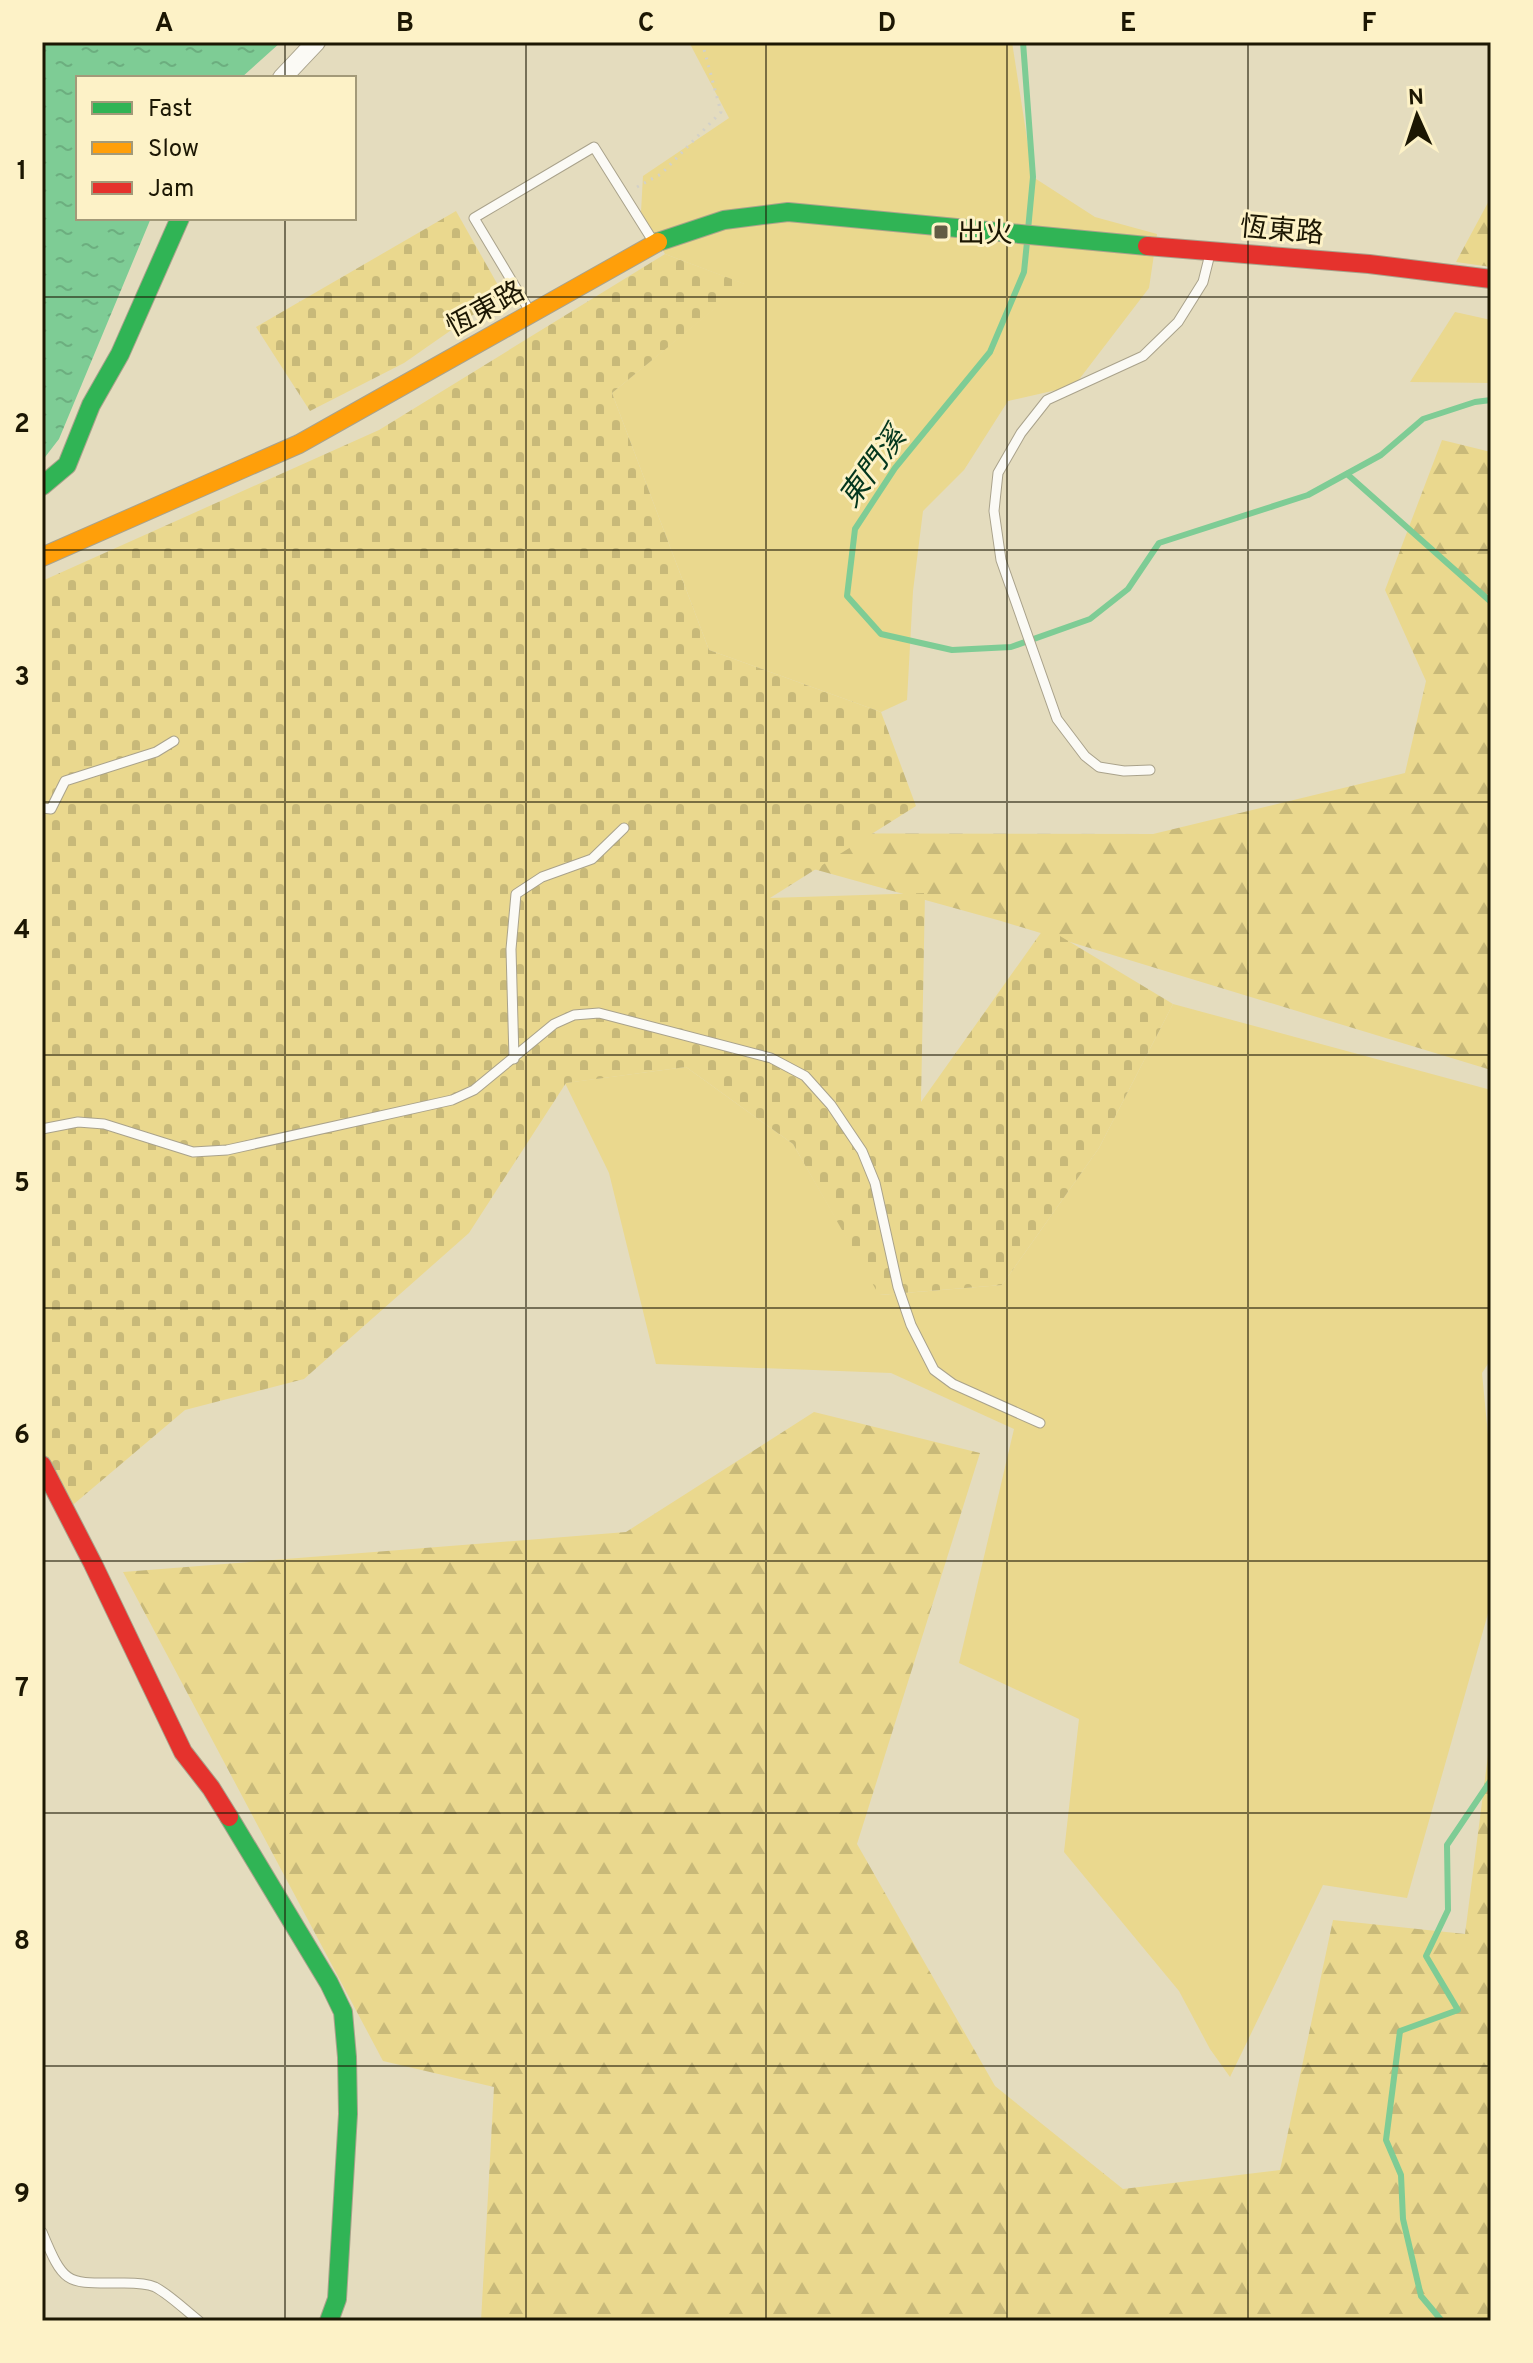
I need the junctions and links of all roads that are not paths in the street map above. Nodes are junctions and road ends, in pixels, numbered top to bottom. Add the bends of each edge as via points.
1 (316, 42) edge
2 (284, 76) edge
3 (179, 220) edge
4 (655, 244) junction
5 (1211, 251) junction
6 (1491, 279) edge
7 (532, 314) junction
8 (42, 486) edge
9 (42, 557) edge
10 (174, 741) dead end
11 (1150, 770) dead end
12 (42, 808) edge
13 (624, 828) dead end
14 (514, 1059) junction
15 (42, 1129) edge
16 (1040, 1423) dead end
17 (42, 1465) edge
18 (42, 2232) edge
19 (199, 2321) edge
20 (329, 2321) edge

1 - 2 street
3 - 8 main road via 67,465
4 - 5 main road, 恆東路 via 724,220 788,212
4 - 7 main road, 恆東路
4 - 7 lane via 594,147 474,218
5 - 6 main road, 恆東路
5 - 11 lane via 1203,282 1178,322 1143,356 1047,400 998,473 994,511 1001,560 1057,719 1099,767
7 - 9 main road, 恆東路 via 299,444
10 - 12 lane via 156,752 65,781 51,809
13 - 14 lane via 592,859 542,877 516,894 511,949
14 - 15 lane via 452,1100 227,1150 193,1152 104,1124 78,1122
14 - 16 lane via 554,1024 599,1013 771,1058 805,1076 862,1151 875,1183 898,1287 934,1370 953,1384
17 - 20 main road via 183,1752 211,1788 343,2012 348,2114 337,2299
18 - 19 lane via 56,2267 70,2280 153,2286

